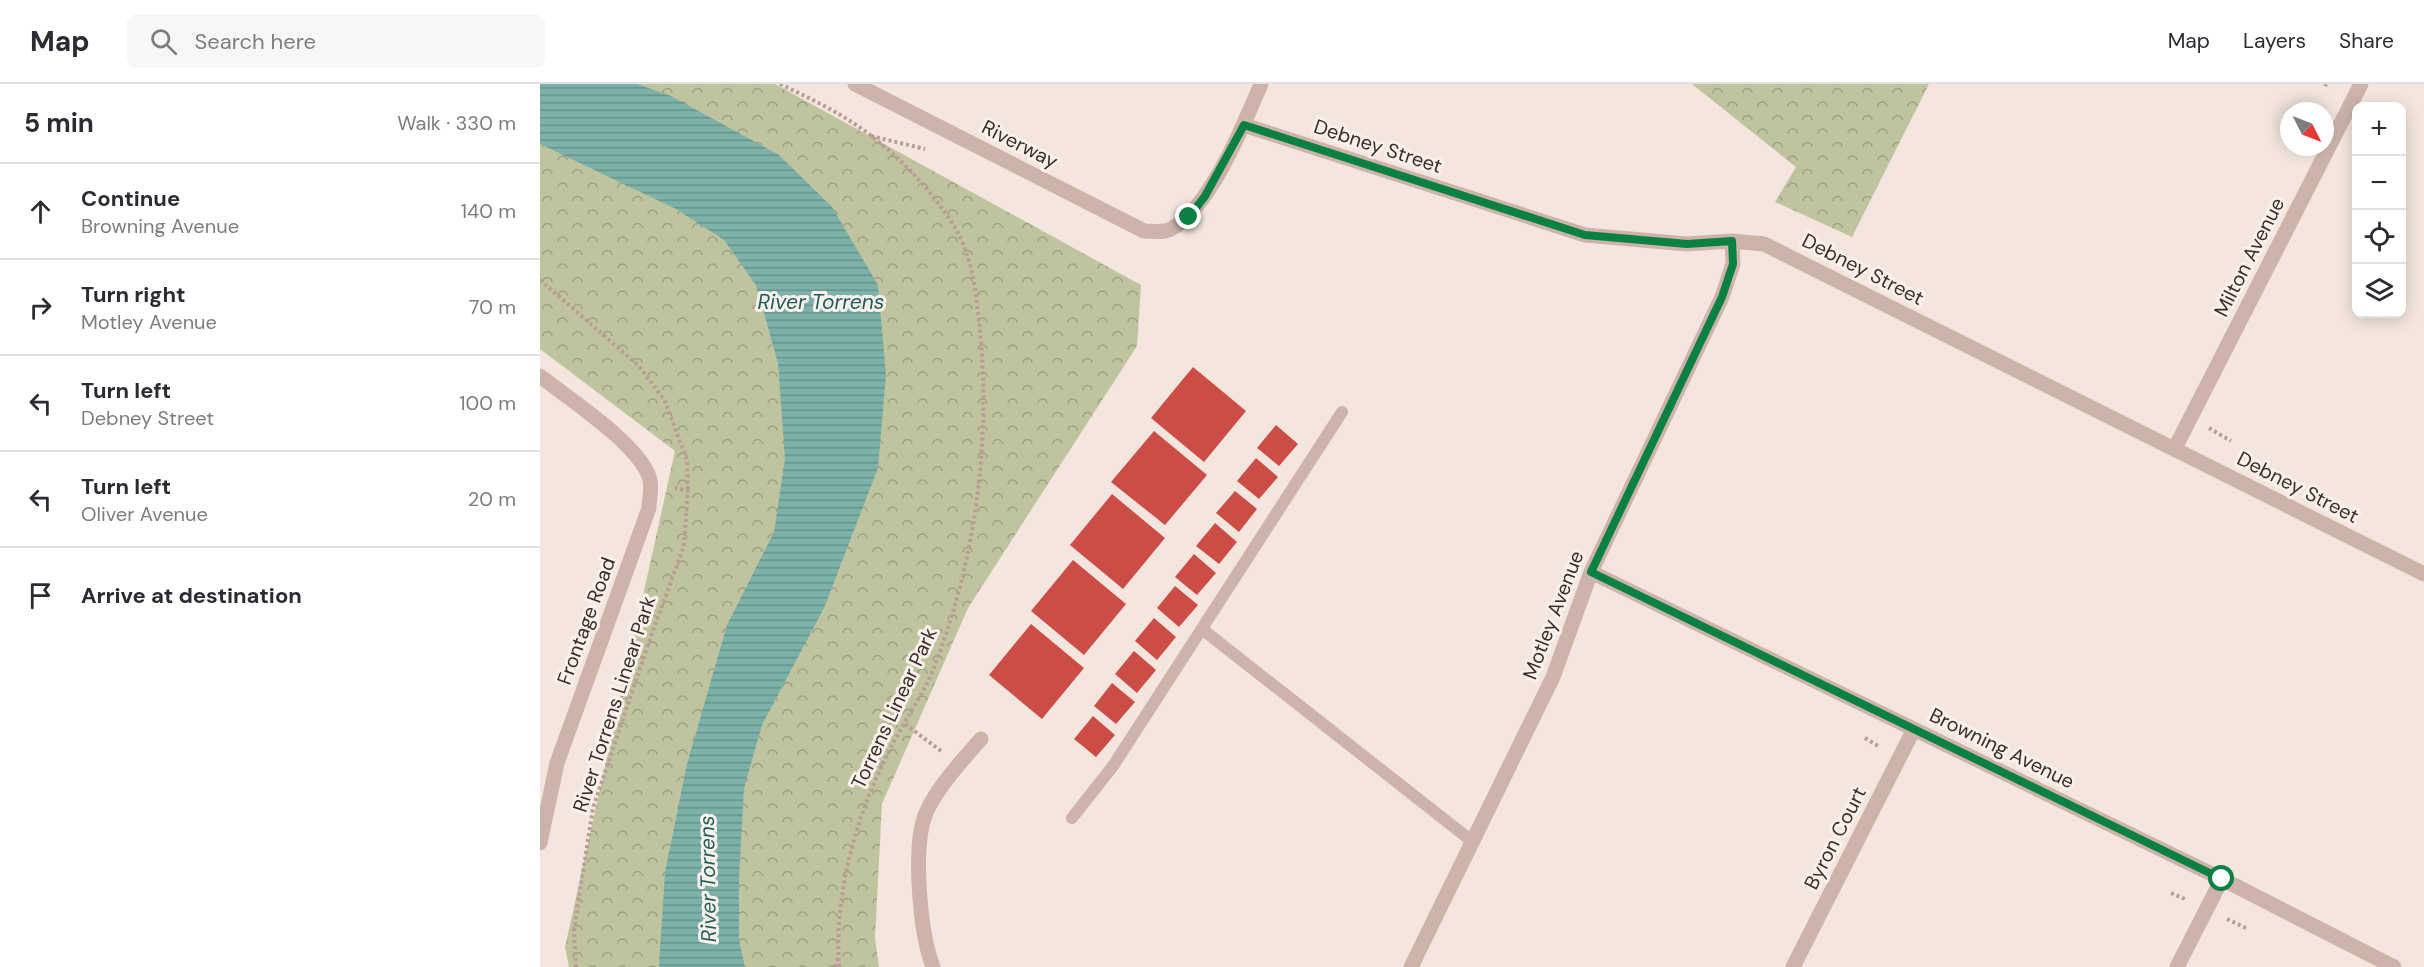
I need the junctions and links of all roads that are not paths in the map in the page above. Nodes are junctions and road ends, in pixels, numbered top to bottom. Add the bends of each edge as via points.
1 (855, 84) edge
2 (1261, 84) edge
3 (2361, 84) edge
4 (1244, 125) junction
5 (1732, 241) junction
6 (540, 376) edge
7 (1342, 412) dead end
8 (2175, 448) junction
9 (1591, 572) junction
10 (2424, 574) edge
11 (1202, 629) junction
12 (1914, 729) junction
13 (981, 739) dead end
14 (1072, 818) dead end
15 (1473, 842) junction
16 (540, 843) edge
17 (2222, 879) junction
18 (933, 967) edge
19 (1411, 967) edge
20 (1793, 967) edge
21 (2177, 967) edge
22 (2394, 967) edge

1 - 4 street, Riverway via 1144,231 1169,231 1189,217
2 - 4 street
3 - 8 street, Milton Avenue
4 - 5 street, Debney Street via 1585,235 1687,244
5 - 8 street, Debney Street via 1764,244 1791,256
5 - 9 street, Motley Avenue via 1733,264 1722,297
6 - 16 street, Frontage Road via 628,446 644,464 651,482 649,508 557,763
7 - 11 lane
8 - 10 street, Debney Street
9 - 12 street, Browning Avenue
9 - 15 street, Motley Avenue via 1553,678
11 - 14 lane via 1113,766
11 - 15 lane
12 - 17 street, Browning Avenue
12 - 20 street, Byron Court
13 - 18 street via 926,813 919,855 919,892
15 - 19 street, Motley Avenue
17 - 21 street
17 - 22 street, Browning Avenue

